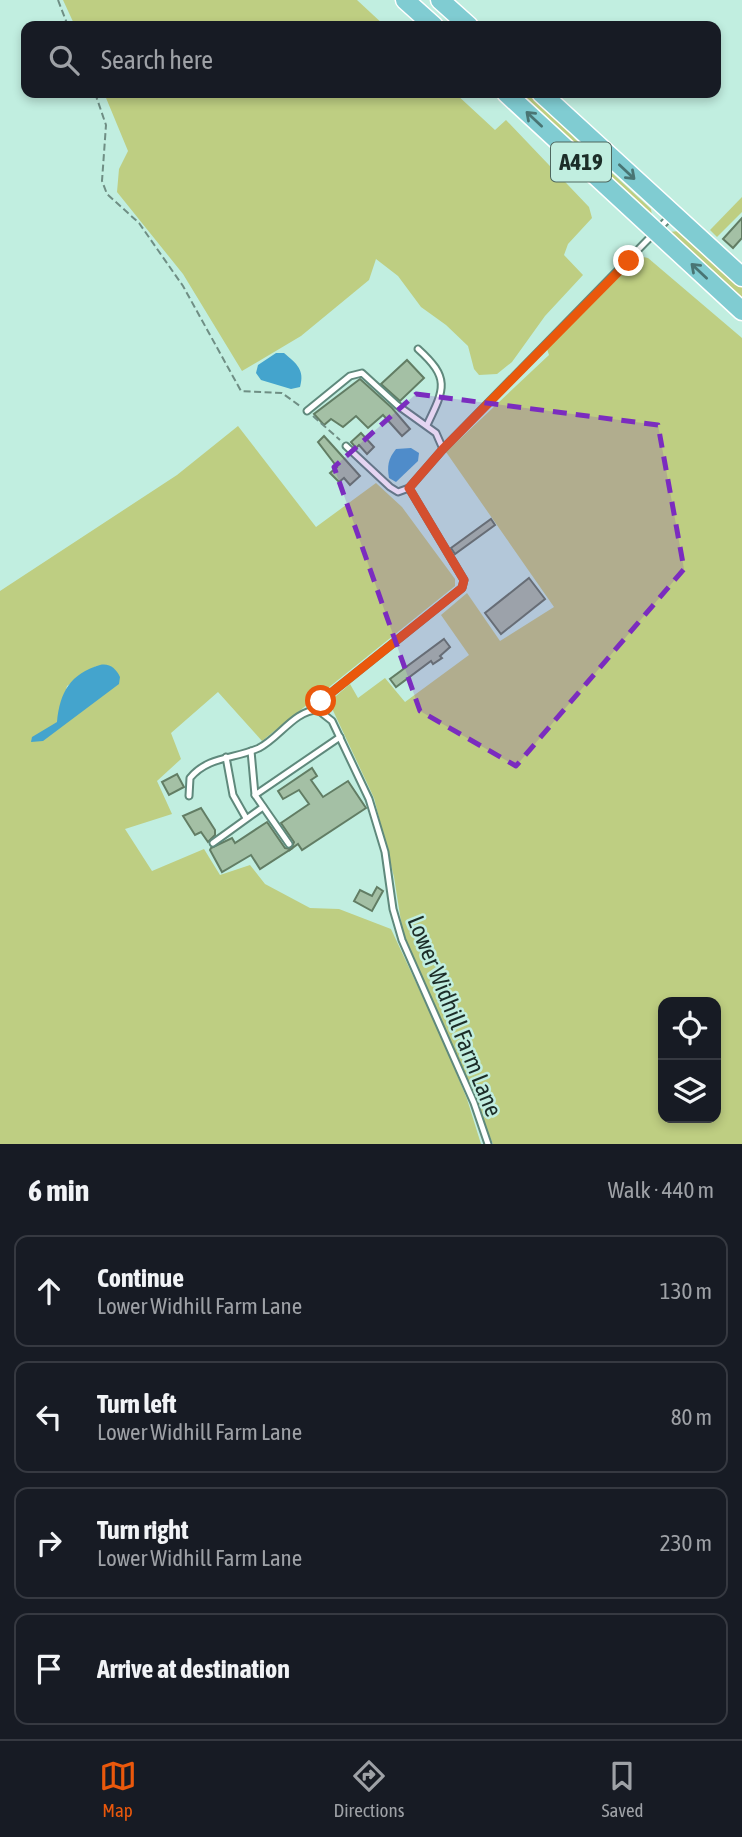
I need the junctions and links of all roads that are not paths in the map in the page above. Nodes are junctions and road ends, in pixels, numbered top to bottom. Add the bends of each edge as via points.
1 (405, 0) edge
2 (440, 0) edge
3 (428, 21) edge
4 (463, 21) edge
5 (511, 98) edge
6 (546, 98) edge
7 (673, 214) junction
8 (657, 232) junction
9 (742, 277) edge
10 (742, 311) edge
11 (418, 349) dead end
12 (307, 411) road end
13 (427, 425) junction
14 (346, 446) road end
15 (443, 449) junction
16 (409, 488) junction
17 (318, 710) junction
18 (340, 737) junction
19 (251, 751) junction
20 (226, 757) junction
21 (256, 794) junction
22 (189, 796) dead end
23 (263, 807) junction
24 (246, 818) junction
25 (213, 844) dead end
26 (289, 844) dead end
27 (488, 1144) edge

1 - 3 highway
2 - 4 highway
8 -> 5 highway, A419
6 -> 7 highway, A419
7 - 8 lane
7 - 9 highway, A419
10 -> 8 highway, A419
8 - 15 lane
11 - 13 lane via 438,369 443,382
12 - 13 lane via 350,376 362,373
13 - 15 lane via 441,438
14 - 16 lane via 390,487 398,492
15 - 16 lane
16 - 17 lane via 464,584 321,701
17 - 18 lane, Lower Widhill Farm Lane via 332,721
17 - 19 lane via 305,712
18 - 21 lane
18 - 27 lane, Lower Widhill Farm Lane via 380,833 402,940
19 - 20 lane
19 - 21 lane
20 - 22 lane via 192,775
20 - 24 lane via 233,794
21 - 23 lane
23 - 24 lane
23 - 26 lane
24 - 25 lane

